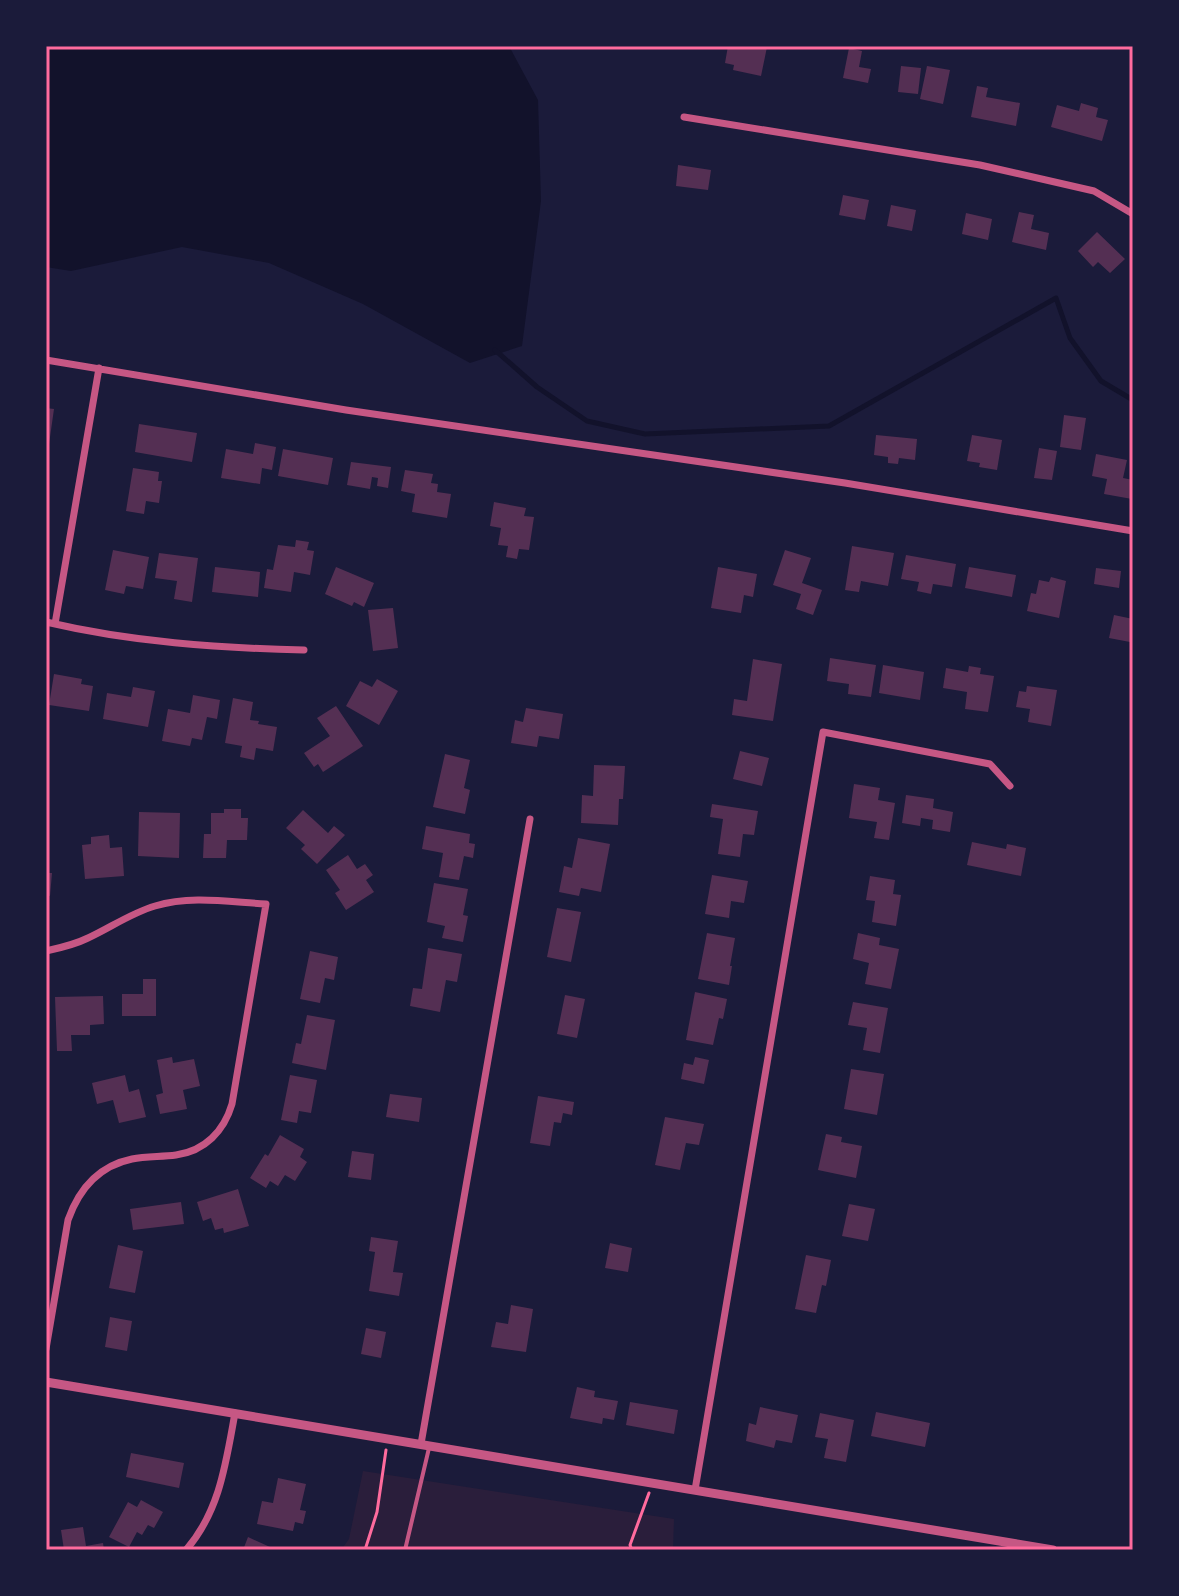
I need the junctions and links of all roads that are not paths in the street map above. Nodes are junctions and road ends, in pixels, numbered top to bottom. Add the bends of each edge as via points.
1 (684, 117) dead end
2 (1133, 214) edge
3 (46, 360) edge
4 (99, 368) junction
5 (1133, 531) edge
6 (50, 623) edge
7 (304, 650) dead end
8 (1010, 786) dead end
9 (530, 819) dead end
10 (46, 951) edge
11 (46, 1349) edge
12 (46, 1382) edge
13 (235, 1413) junction
14 (425, 1445) junction
15 (695, 1490) junction
16 (186, 1550) edge
17 (405, 1550) edge
18 (1048, 1550) edge

1 - 2 street via 980,165 1094,191
3 - 4 street
4 - 5 street
4 - 6 street
6 - 7 street via 177,643
8 - 15 street via 990,764 823,732
9 - 14 street
10 - 11 street via 84,940 156,906 204,900 266,904 229,1115 216,1135 196,1150 130,1159 97,1174 84,1187 68,1220
12 - 13 street
13 - 14 street
13 - 16 street via 219,1493
14 - 15 street
14 - 17 lane
15 - 18 street

